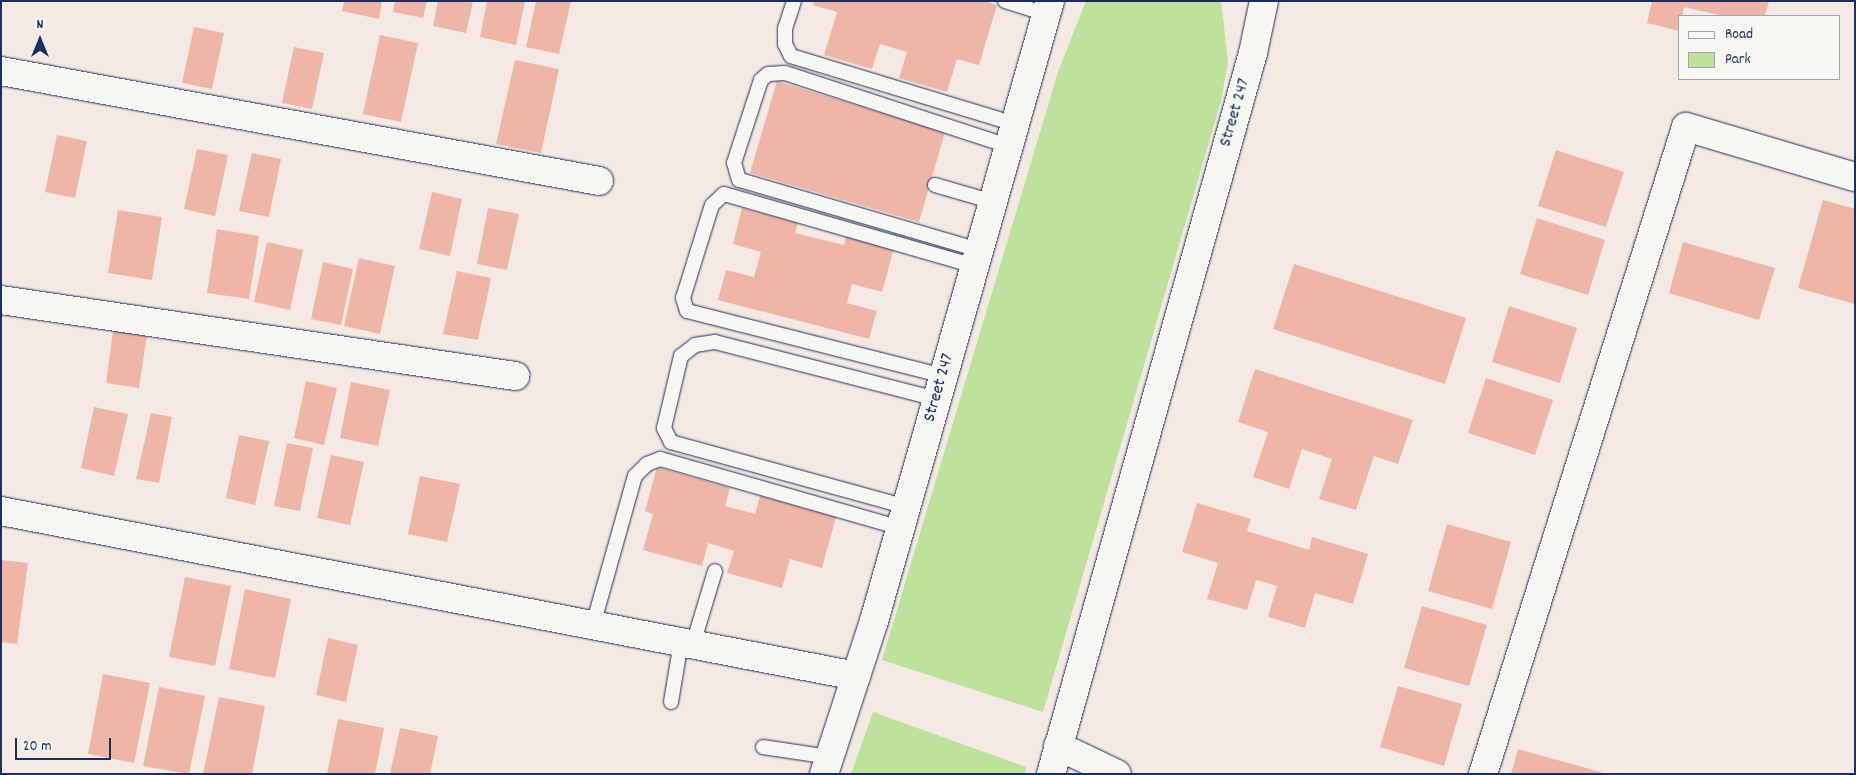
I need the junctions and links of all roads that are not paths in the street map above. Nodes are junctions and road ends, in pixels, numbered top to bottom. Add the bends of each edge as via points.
1 (794, 1) edge
2 (1004, 1) edge
3 (1264, 1) edge
4 (1048, 8) edge
5 (1, 71) edge
6 (1012, 135) junction
7 (1855, 177) edge
8 (599, 181) dead end
9 (935, 185) dead end
10 (993, 202) junction
11 (977, 258) junction
12 (1, 300) edge
13 (515, 376) dead end
14 (940, 388) junction
15 (1, 512) edge
16 (903, 517) junction
17 (715, 572) dead end
18 (592, 624) junction
19 (687, 643) junction
20 (856, 676) junction
21 (671, 702) dead end
22 (1058, 746) junction
23 (763, 747) dead end
24 (827, 766) edge
25 (1051, 774) edge
26 (1117, 774) edge
27 (1483, 774) edge

1 - 6 lane via 785,28 785,44 791,56
2 - 4 lane
3 - 22 street, Street 247 via 1253,53
4 - 6 street, Street 247
5 - 8 street
6 - 10 street, Street 247
6 - 11 lane via 785,73 768,74 761,80 734,163 740,180
7 - 27 street via 1686,127
9 - 10 lane
10 - 11 street, Street 247
11 - 14 street, Street 247
11 - 14 lane via 724,194 712,204 683,298 687,311
12 - 13 street
14 - 16 street, Street 247
14 - 16 lane via 715,342 695,345 681,356 664,428 671,442
15 - 18 street
16 - 18 lane via 660,459 647,464 635,476
16 - 20 street, Street 247
17 - 19 lane
18 - 19 street
19 - 20 street
19 - 21 lane
20 - 24 street, Street 247
22 - 25 street, Street 247
22 - 26 street
23 - 24 lane

